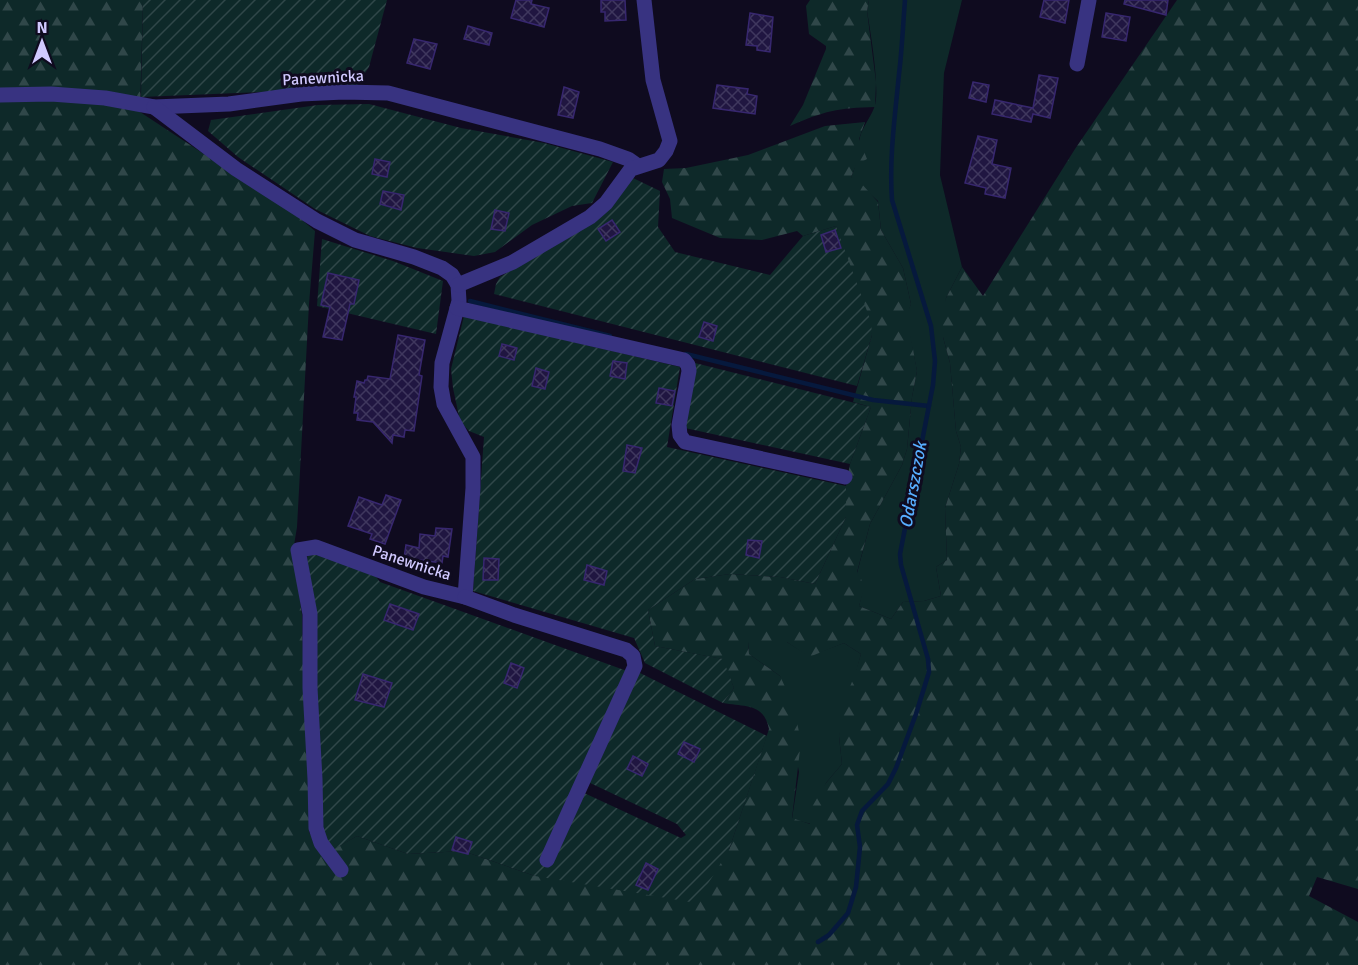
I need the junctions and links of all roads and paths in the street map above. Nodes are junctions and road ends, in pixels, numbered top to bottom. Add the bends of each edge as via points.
1 (644, 0) edge
2 (1089, 0) edge
3 (1077, 64) dead end
4 (0, 95) edge
5 (154, 106) junction
6 (638, 166) junction
7 (458, 285) junction
8 (457, 308) junction
9 (845, 477) dead end
10 (465, 597) junction
11 (547, 860) dead end
12 (341, 870) dead end

1 - 6 street via 653,80 670,141 659,160
2 - 3 street
4 - 5 street, Panewnicka via 105,98
5 - 6 street, Panewnicka via 229,104 301,94 388,93 600,149
5 - 7 street via 236,169 317,220 355,240 442,268
6 - 7 street via 631,169 606,203 590,217 513,262
7 - 8 street, Panewnicka
8 - 9 street via 684,360 689,371 678,425 685,442
8 - 10 street, Panewnicka via 442,363 441,387 444,404 473,457
10 - 11 street via 626,650 633,656 635,666
10 - 12 street, Panewnicka via 423,587 316,546 298,550 310,614 316,828 321,843

